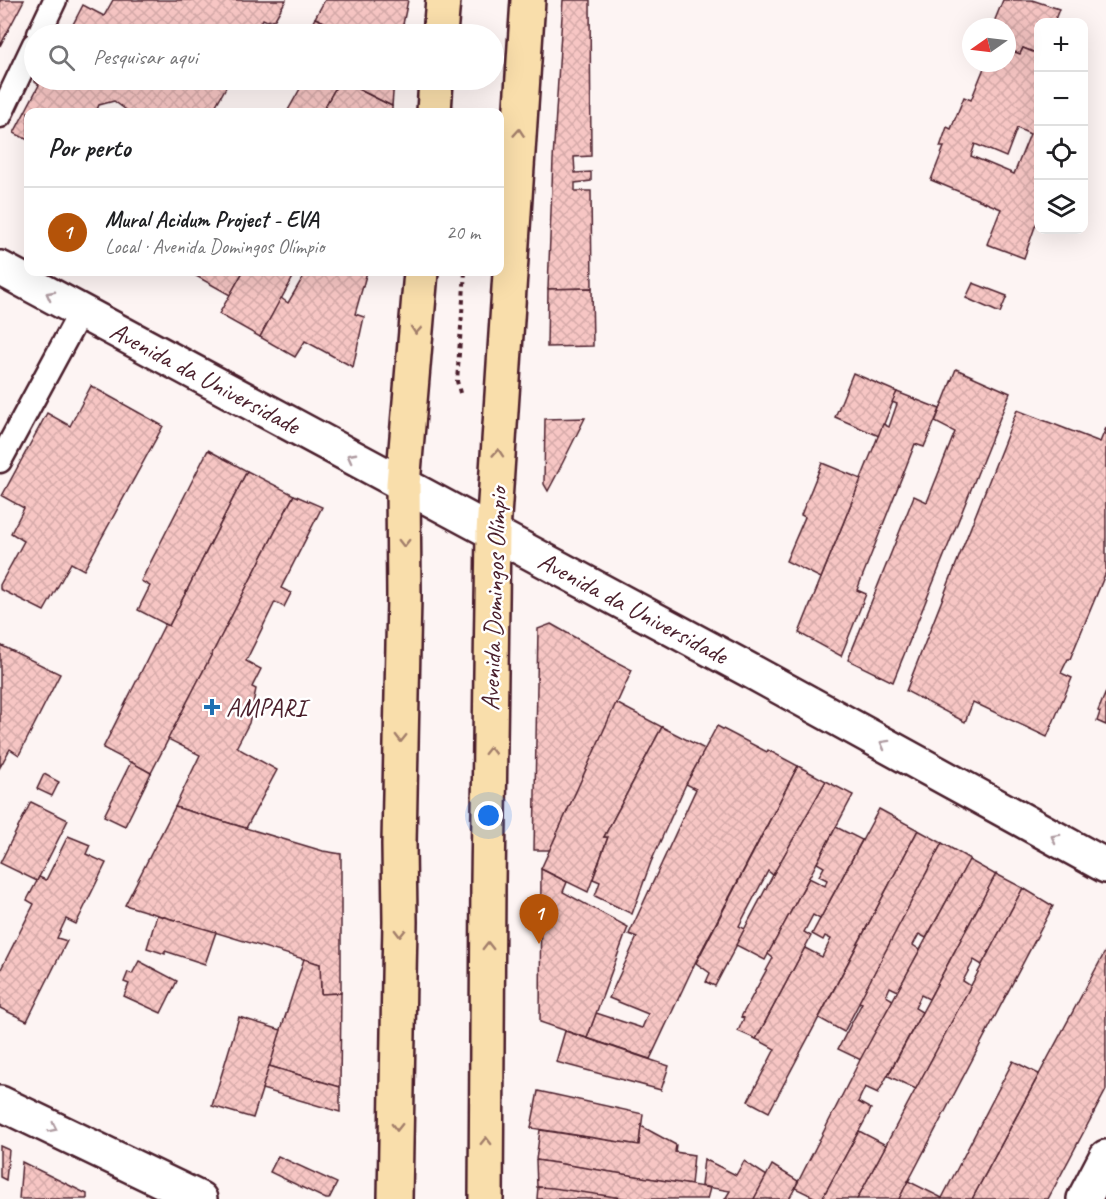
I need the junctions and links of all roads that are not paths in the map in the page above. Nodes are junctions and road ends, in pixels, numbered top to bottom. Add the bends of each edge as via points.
1 (55, 0) edge
2 (443, 0) edge
3 (528, 0) edge
4 (44, 24) edge
5 (441, 24) edge
6 (24, 65) edge
7 (435, 90) edge
8 (434, 108) edge
9 (0, 116) edge
10 (0, 268) edge
11 (421, 276) edge
12 (81, 311) junction
13 (0, 460) edge
14 (403, 484) junction
15 (493, 532) junction
16 (1106, 866) edge
17 (0, 1103) edge
18 (1106, 1157) edge
19 (200, 1199) edge
20 (395, 1199) edge
21 (486, 1199) edge
22 (1084, 1199) edge

1 - 4 lane
2 - 5 main road
15 -> 3 main road, Avenida Domingos Olímpio
6 - 9 lane
7 - 8 main road
12 -> 10 main road, Avenida da Universidade
11 -> 14 main road
12 - 13 lane
14 -> 12 main road, Avenida da Universidade
14 - 15 main road, Avenida da Universidade
14 -> 20 main road
16 -> 15 main road, Avenida da Universidade
21 -> 15 main road, Avenida Domingos Olímpio
17 -> 19 main road
18 - 22 main road

